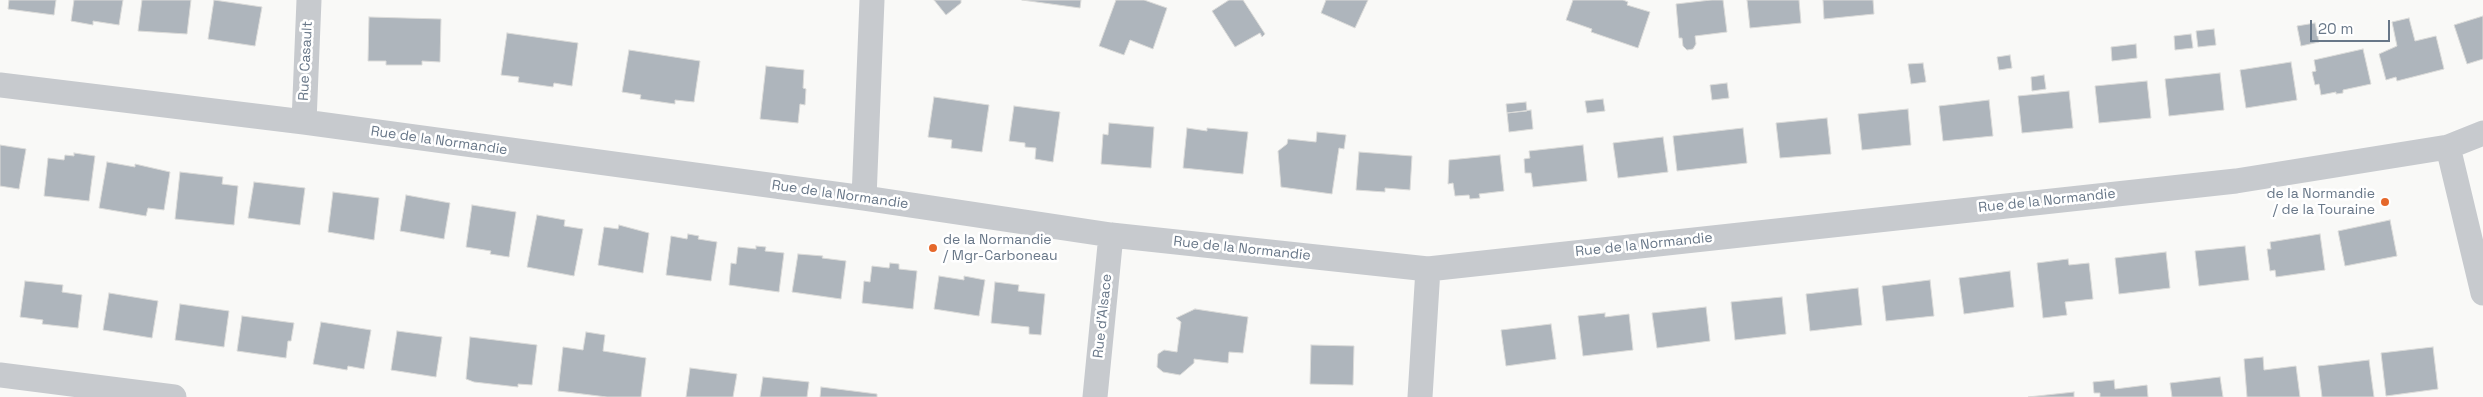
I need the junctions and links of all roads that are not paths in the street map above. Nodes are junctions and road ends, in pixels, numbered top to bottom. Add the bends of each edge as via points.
1 (309, 0) edge
2 (872, 0) edge
3 (0, 85) edge
4 (304, 122) junction
5 (2483, 133) edge
6 (2448, 147) junction
7 (864, 198) junction
8 (1111, 235) junction
9 (1428, 269) junction
10 (2483, 293) edge
11 (0, 375) edge
12 (174, 397) edge
13 (1095, 397) edge
14 (1420, 397) edge

1 - 4 street, Rue Casault
2 - 7 street
3 - 4 street, Rue de la Normandie
4 - 7 street, Rue de la Normandie
5 - 6 street, Rue de la Normandie
6 - 9 street, Rue de la Normandie via 2236,180
6 - 10 street
7 - 8 street, Rue de la Normandie
8 - 9 street, Rue de la Normandie
8 - 13 street, Rue d'Alsace
9 - 14 street
11 - 12 street

